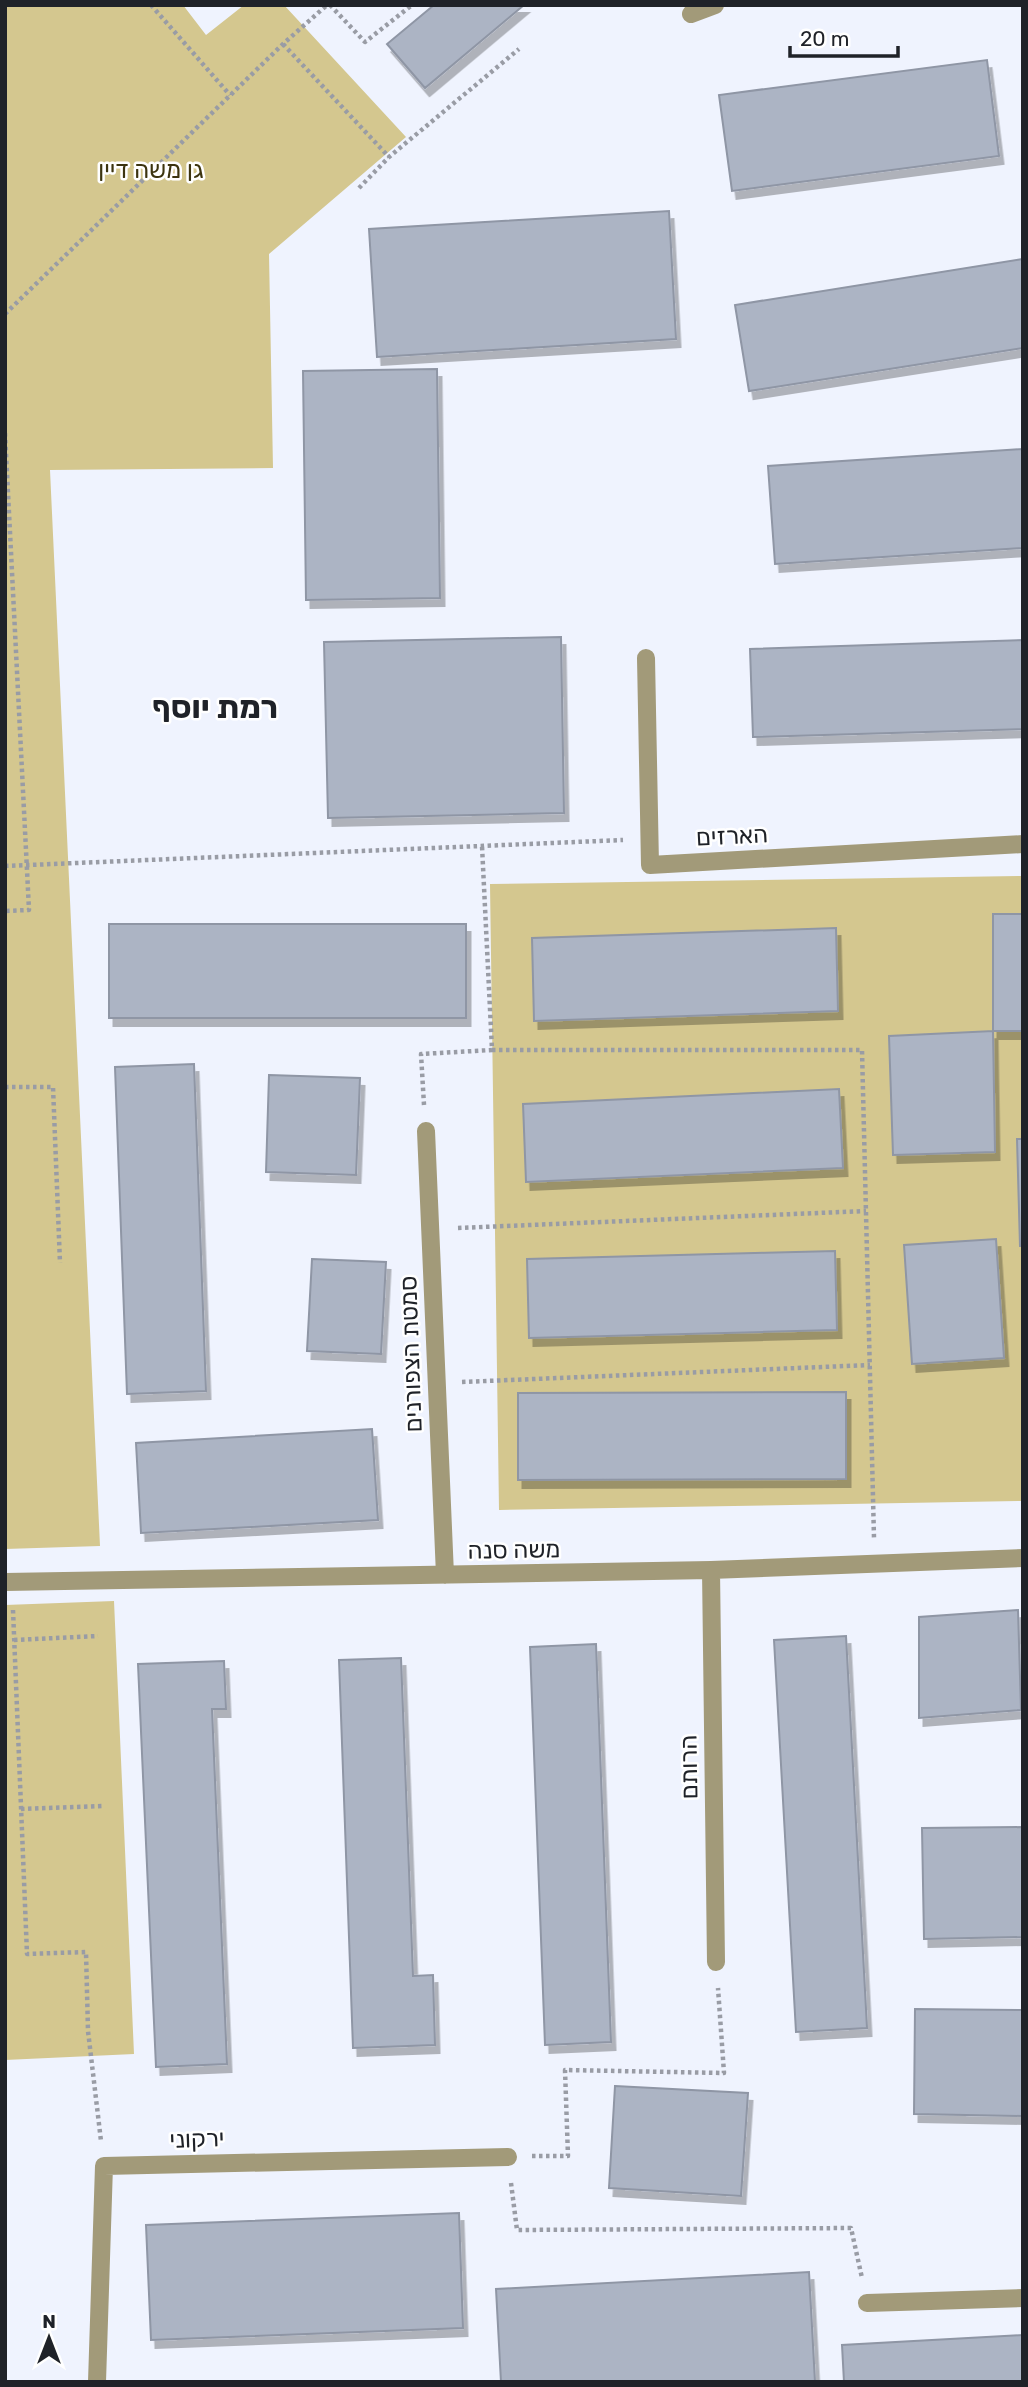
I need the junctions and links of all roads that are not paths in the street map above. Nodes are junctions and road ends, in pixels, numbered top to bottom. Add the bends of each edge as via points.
1 (715, 5) edge
2 (691, 15) dead end
3 (646, 658) dead end
4 (1023, 844) edge
5 (426, 1131) road end
6 (1023, 1558) edge
7 (711, 1570) junction
8 (445, 1575) junction
9 (9, 1581) edge
10 (716, 1962) road end
11 (508, 2157) road end
12 (1023, 2298) edge
13 (867, 2303) road end
14 (97, 2382) edge

1 - 2 street
3 - 4 street, הארזים via 650,865
5 - 8 street, סמטת הצפורנים
6 - 7 street, משה סנה
7 - 8 street, משה סנה
7 - 10 street, הרותם
8 - 9 street, משה סנה
11 - 14 street, ירקוני via 104,2166
12 - 13 street

